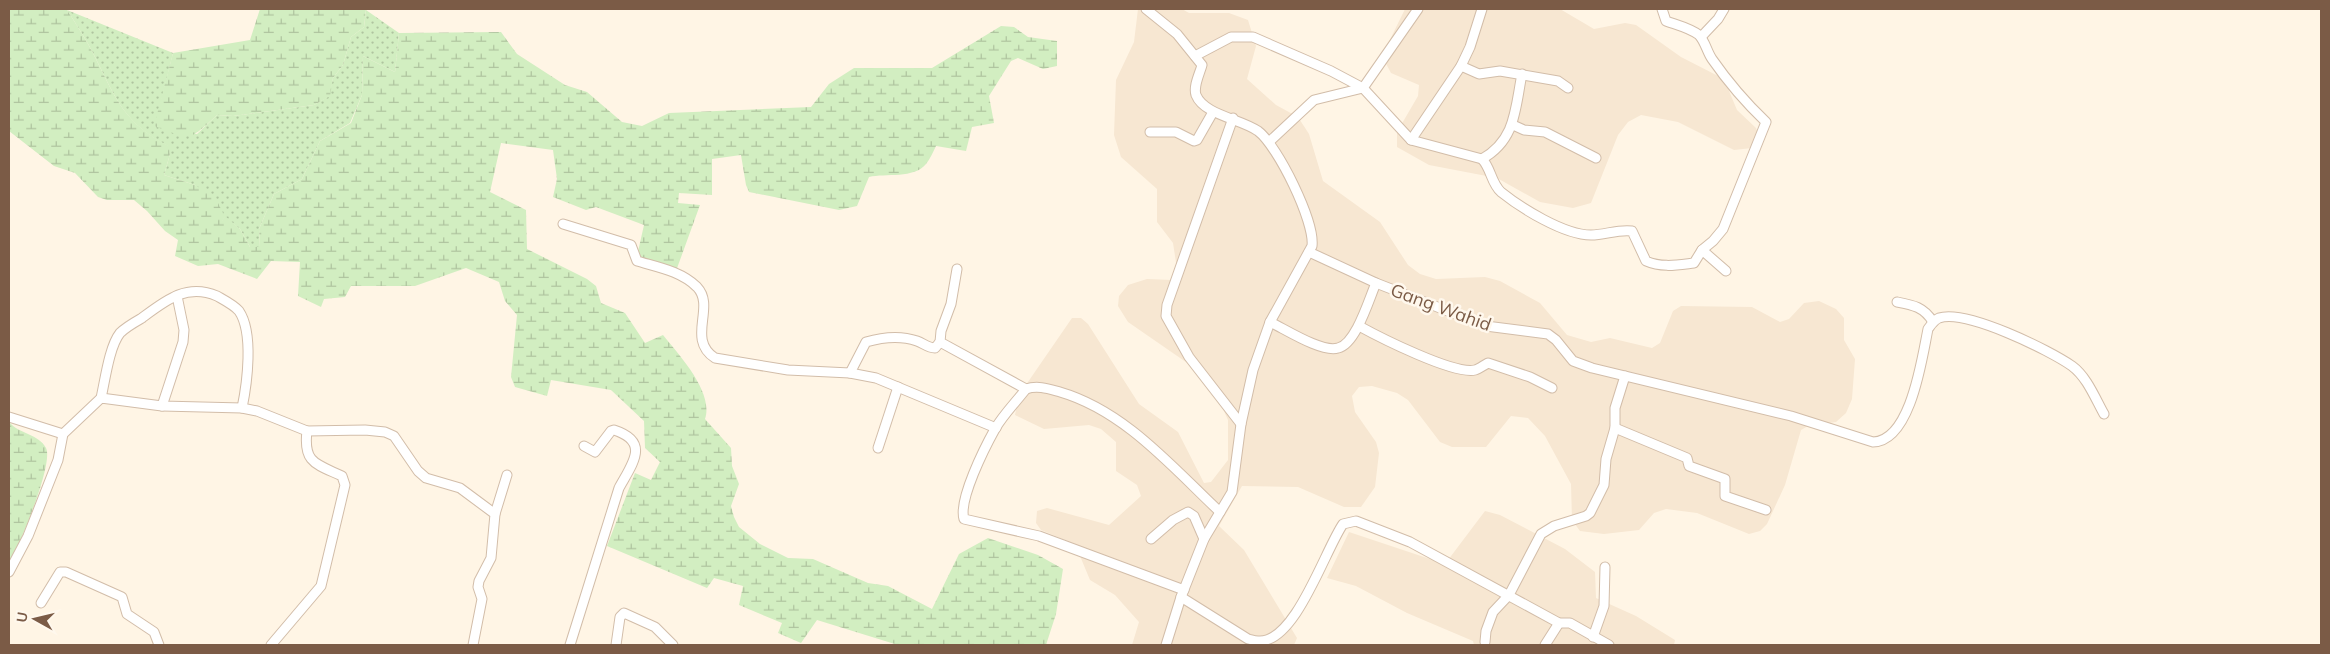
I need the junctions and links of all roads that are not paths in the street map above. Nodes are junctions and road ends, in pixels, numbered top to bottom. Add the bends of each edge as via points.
1 (1146, 9) edge
2 (1418, 9) edge
3 (1482, 9) edge
4 (1662, 9) edge
5 (1724, 9) edge
6 (1701, 37) junction
7 (1195, 56) junction
8 (1461, 66) junction
9 (1522, 74) junction
10 (1363, 88) junction
11 (1568, 88) dead end
12 (1213, 112) junction
13 (1233, 118) junction
14 (1512, 125) junction
15 (1150, 132) dead end
16 (1411, 140) junction
17 (1269, 142) junction
18 (1596, 158) dead end
19 (1482, 159) junction
20 (563, 224) dead end
21 (1702, 250) junction
22 (1309, 252) junction
23 (958, 269) dead end
24 (1726, 271) dead end
25 (1376, 283) junction
26 (177, 296) junction
27 (1897, 302) dead end
28 (1270, 322) junction
29 (1933, 322) junction
30 (1358, 326) junction
31 (940, 342) junction
32 (850, 373) junction
33 (1625, 376) junction
34 (898, 387) junction
35 (1552, 388) dead end
36 (1026, 389) junction
37 (101, 398) junction
38 (162, 406) junction
39 (242, 408) junction
40 (2104, 414) dead end
41 (9, 417) edge
42 (1241, 424) junction
43 (996, 428) junction
44 (1615, 428) junction
45 (307, 431) junction
46 (63, 434) junction
47 (584, 446) dead end
48 (878, 448) dead end
49 (507, 475) dead end
50 (1766, 510) dead end
51 (1220, 512) junction
52 (495, 514) junction
53 (1151, 539) dead end
54 (1204, 539) junction
55 (1605, 567) dead end
56 (9, 572) edge
57 (1183, 594) junction
58 (1509, 595) junction
59 (41, 604) dead end
60 (1559, 623) junction
61 (1593, 637) junction
62 (1485, 642) dead end
63 (159, 645) edge
64 (271, 645) edge
65 (473, 645) edge
66 (570, 645) edge
67 (616, 645) edge
68 (673, 645) edge
69 (1166, 645) edge
70 (1545, 645) edge
71 (1609, 645) edge

1 - 7 street via 1177,34
2 - 10 street
3 - 8 street
4 - 6 street via 1666,21 1694,31
5 - 6 street
6 - 21 street via 1709,55 1732,87 1766,122 1723,229
7 - 10 street via 1223,40 1247,36
7 - 12 street via 1202,65 1196,95
8 - 9 street via 1479,74 1500,71
8 - 16 street
9 - 11 street via 1558,81
9 - 14 street
10 - 16 street
10 - 17 street via 1314,100
12 - 13 street
12 - 15 street via 1194,141 1176,132
13 - 17 street
13 - 42 street via 1167,305 1166,316 1189,357
14 - 18 street via 1545,132
14 - 19 street via 1502,143
16 - 19 street
17 - 22 street via 1293,184 1308,220 1313,239
19 - 21 street via 1501,191 1566,230 1591,235 1621,230 1632,232 1646,261 1654,264 1694,263
20 - 32 street via 631,245 637,261 676,272 698,288 703,299 702,343 707,353 715,358 788,370
21 - 24 street
22 - 25 street, Gang Wahid
22 - 28 street
23 - 31 street
25 - 30 street
25 - 33 street, Gang Wahid via 1486,326 1548,334 1573,361
26 - 37 street via 167,299 120,333 113,348
26 - 38 street via 184,330 183,342
26 - 39 street via 205,291 225,300 238,311 244,323 249,365
27 - 29 street via 1916,306
28 - 30 street via 1317,345 1336,349 1344,346
28 - 42 street via 1252,370
29 - 33 street, Gang Wahid via 1928,329 1914,394 1899,426 1891,437 1881,442 1791,416
29 - 40 street via 1940,318 1977,322 2023,339 2072,366 2083,377
30 - 35 street via 1393,344 1457,369 1474,371 1488,363
31 - 32 street via 935,348 897,337 866,342
31 - 36 street
32 - 34 street
33 - 44 street via 1615,408
34 - 43 street
34 - 48 street
36 - 43 street
36 - 51 street via 1046,388 1102,408 1143,440
37 - 38 street
37 - 46 street
38 - 39 street
39 - 45 street
41 - 46 street
42 - 51 street via 1232,492
43 - 57 street via 966,491 964,519 1039,536
44 - 50 street via 1687,458 1689,466 1725,479 1725,496
44 - 58 street via 1606,459 1604,485 1590,513 1541,534
45 - 52 street via 365,430 390,434 426,478 460,488
45 - 64 street via 305,445 308,456 319,466 342,476 345,485 320,586
46 - 56 street via 58,460 28,536
47 - 66 street via 595,452 614,430 636,443 637,448 620,488
49 - 52 street
51 - 54 street
52 - 65 street via 491,558 479,581 482,599
53 - 54 street via 1188,512 1194,516
54 - 57 street
55 - 61 street via 1604,606
57 - 58 street via 1248,639 1261,642 1289,623 1302,606 1340,528 1351,521 1410,542
57 - 69 street
58 - 60 street
58 - 62 street via 1493,612
59 - 63 street via 60,572 66,572 122,596 127,614 154,632
60 - 61 street via 1570,623
60 - 70 street
61 - 71 street
67 - 68 street via 620,617 624,613 655,627

